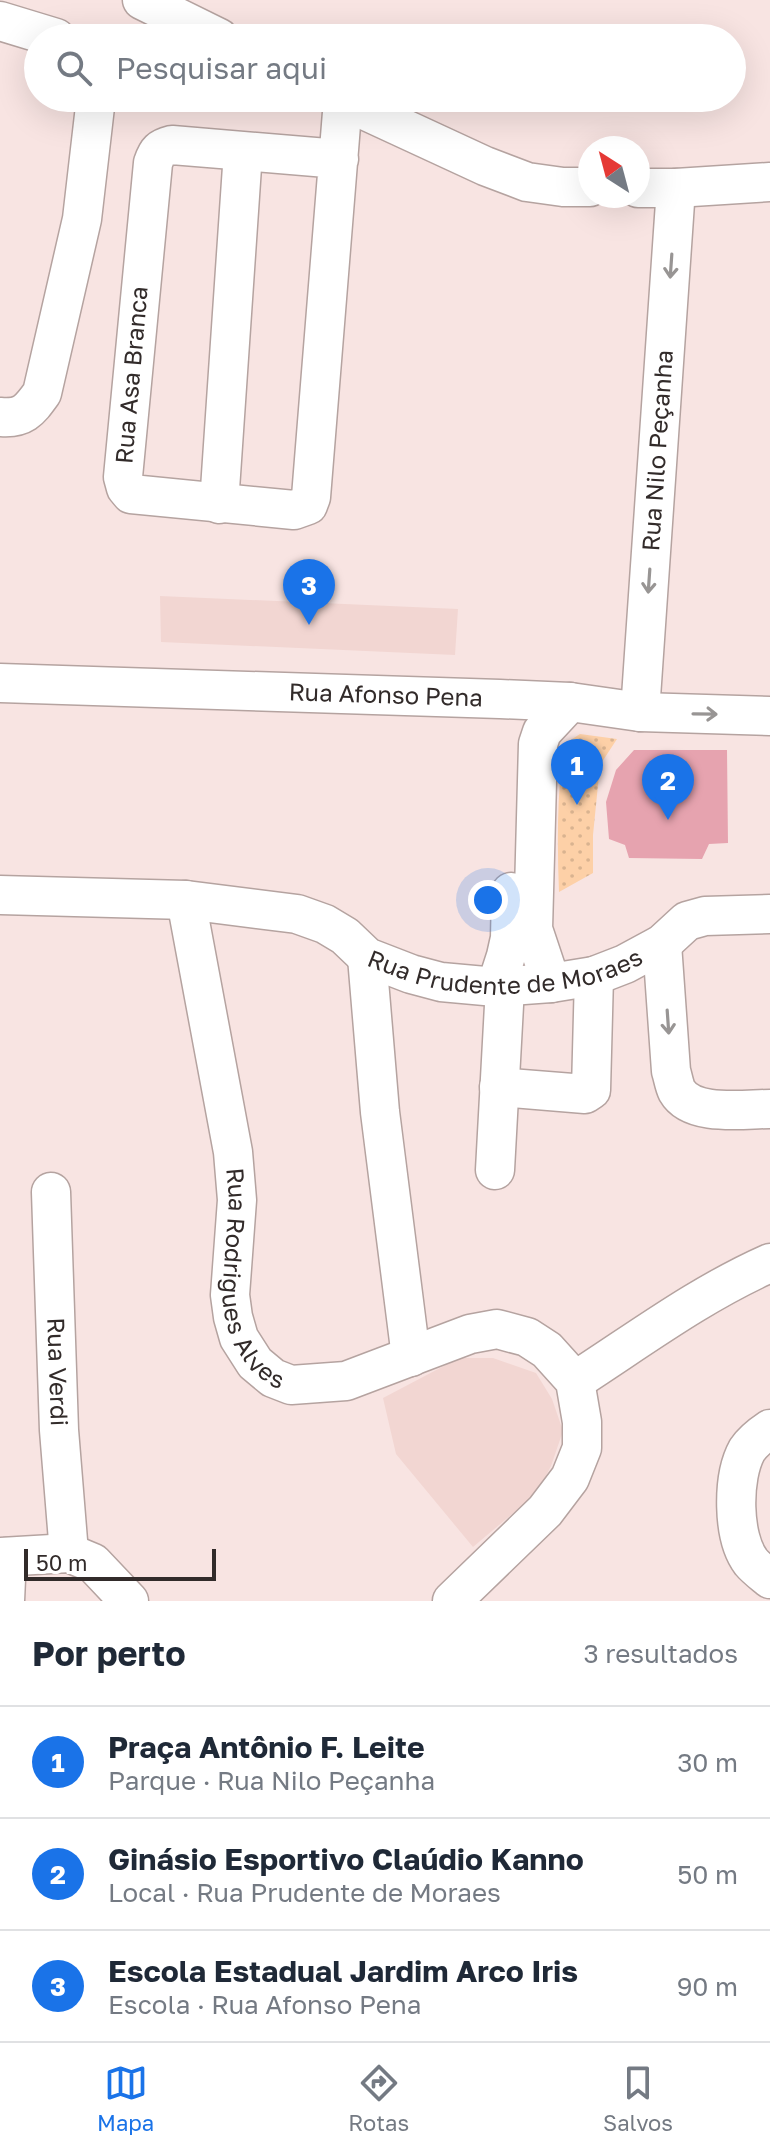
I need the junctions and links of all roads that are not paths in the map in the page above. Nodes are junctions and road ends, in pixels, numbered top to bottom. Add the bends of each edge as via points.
1 (142, 0) edge
2 (0, 21) edge
3 (191, 24) edge
4 (24, 28) edge
5 (94, 112) edge
6 (340, 112) edge
7 (368, 112) edge
8 (243, 152) junction
9 (339, 159) junction
10 (770, 182) edge
11 (578, 187) edge
12 (650, 188) edge
13 (676, 188) junction
14 (0, 417) edge
15 (219, 504) junction
16 (0, 683) edge
17 (500, 699) junction
18 (570, 702) junction
19 (640, 712) junction
20 (770, 716) edge
21 (0, 895) edge
22 (186, 900) junction
23 (770, 914) edge
24 (662, 944) junction
25 (367, 957) junction
26 (594, 976) junction
27 (551, 983) junction
28 (500, 987) junction
29 (499, 1087) junction
30 (770, 1109) edge
31 (495, 1170) dead end
32 (51, 1192) dead end
33 (770, 1263) edge
34 (411, 1357) junction
35 (575, 1381) junction
36 (770, 1429) edge
37 (69, 1553) junction
38 (3, 1557) edge
39 (770, 1579) edge
40 (5, 1601) edge
41 (129, 1601) edge
42 (452, 1601) edge

1 - 3 street
2 - 4 street
5 - 14 street via 82,219 42,393 29,410 14,418
6 - 9 street, Rua Asa Branca
7 - 11 street via 527,182
8 - 9 street, Rua Asa Branca
8 - 15 street
8 - 15 street, Rua Asa Branca via 172,145 156,152 123,477 131,494
9 - 15 street, Rua Asa Branca via 311,497 308,505 294,510
10 - 13 street
12 - 13 street
13 -> 19 street, Rua Nilo Peçanha
16 - 17 street, Rua Afonso Pena
17 - 18 street, Rua Afonso Pena
17 - 28 street via 515,743 510,938
18 - 19 street, Rua Afonso Pena
18 - 27 street via 542,732 538,744 533,929
19 -> 20 street, Rua Afonso Pena
21 - 22 street, Rua Prudente de Moraes
22 - 25 street, Rua Prudente de Moraes via 297,914 345,936
22 - 34 street, Rua Rodrigues Alves via 233,1152 237,1200 230,1295 239,1338 255,1363 291,1385 346,1381
23 - 24 street, Rua Prudente de Moraes via 705,916 687,921
24 - 26 street, Rua Prudente de Moraes
24 -> 30 street via 671,1071 677,1090 687,1103 700,1108
25 - 28 street, Rua Prudente de Moraes via 441,982
25 - 34 street via 380,1112
26 - 27 street, Rua Prudente de Moraes
26 - 29 street via 591,1090 585,1094
27 - 28 street, Rua Prudente de Moraes
28 - 29 street
29 - 31 street
32 - 37 street, Rua Verdi
33 - 35 street via 680,1310
34 - 35 street, Rua Rodrigues Alves via 497,1329 527,1337 547,1350
35 - 42 street via 582,1448 570,1478 545,1511
36 - 39 street via 745,1453 738,1477 737,1530 750,1561
37 - 38 street
37 - 41 street via 93,1563
38 - 40 street

